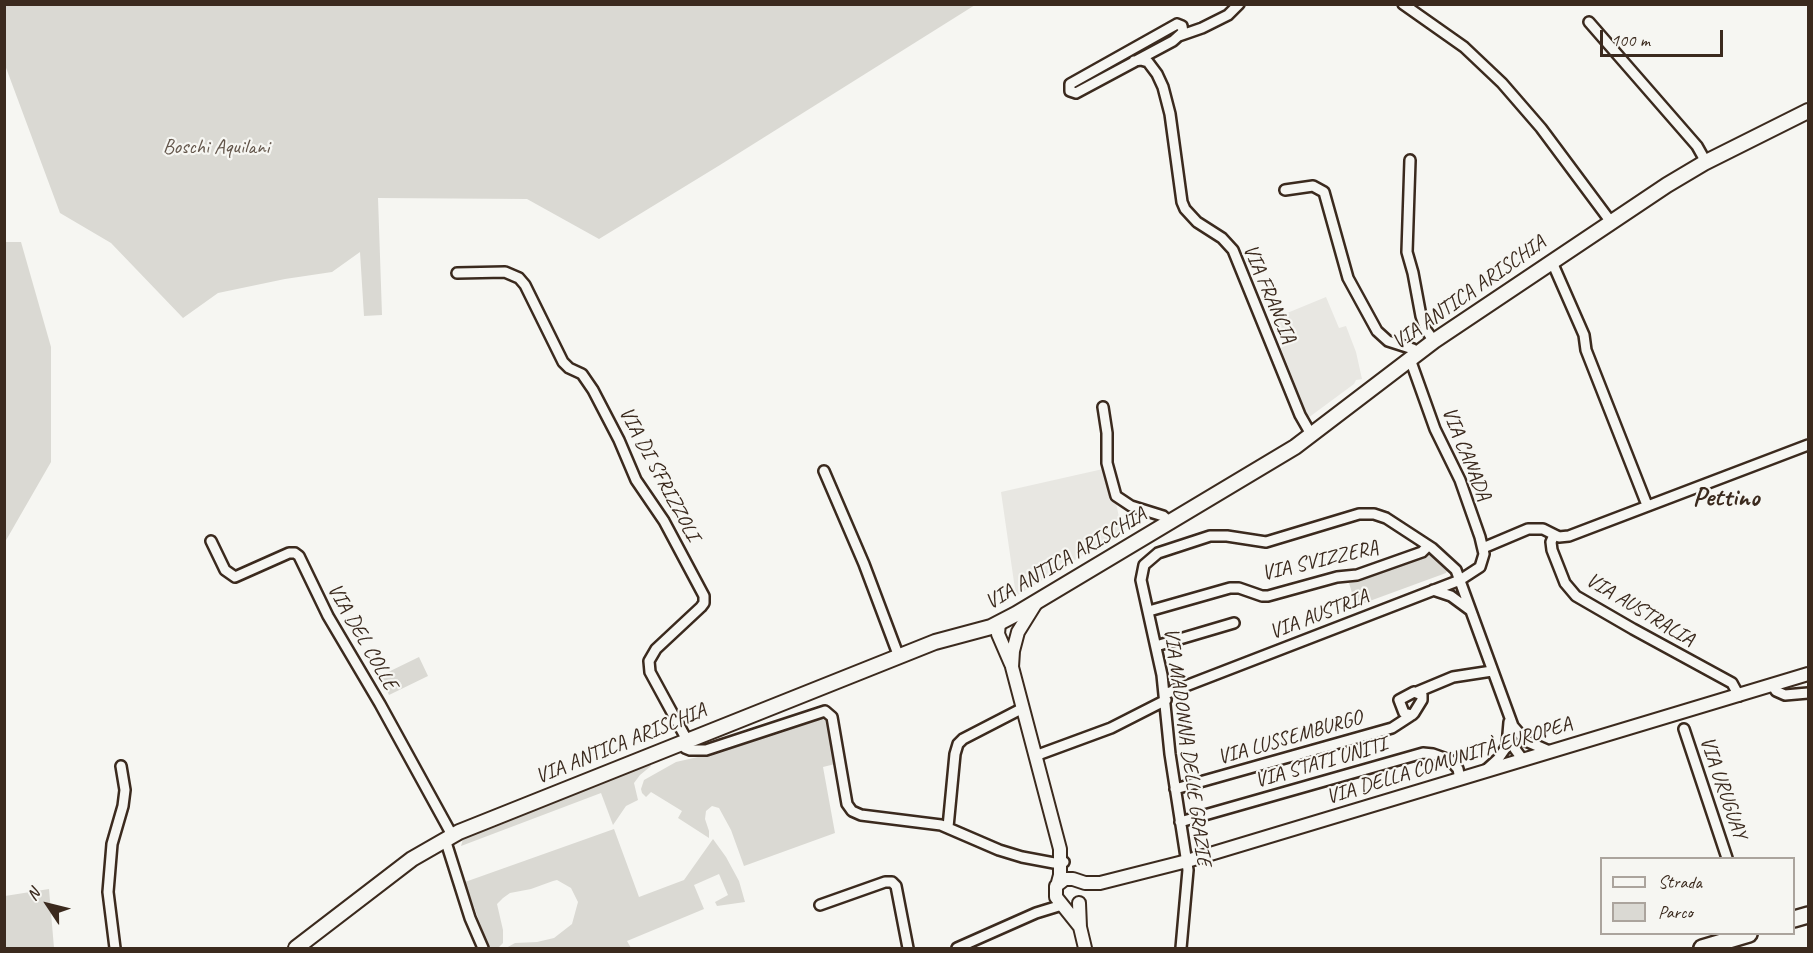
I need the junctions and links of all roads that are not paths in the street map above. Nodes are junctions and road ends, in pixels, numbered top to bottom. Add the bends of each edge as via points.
1 (1239, 4) edge
2 (1403, 4) edge
3 (1589, 22) dead end
4 (1182, 26) junction
5 (1202, 28) junction
6 (1179, 36) junction
7 (1164, 46) junction
8 (1134, 61) junction
9 (1157, 74) junction
10 (1809, 111) edge
11 (1410, 160) dead end
12 (1707, 162) junction
13 (1285, 190) dead end
14 (1611, 222) junction
15 (1552, 261) junction
16 (458, 273) dead end
17 (1434, 341) junction
18 (1414, 356) junction
19 (1103, 407) dead end
20 (1312, 436) junction
21 (1809, 445) edge
22 (824, 471) dead end
23 (1647, 505) junction
24 (1171, 523) junction
25 (1554, 535) junction
26 (1150, 536) junction
27 (212, 541) dead end
28 (1428, 546) junction
29 (1483, 548) junction
30 (1165, 549) junction
31 (1154, 555) junction
32 (1482, 564) joint
33 (1460, 580) junction
34 (1433, 590) junction
35 (1036, 603) junction
36 (1149, 611) junction
37 (1471, 612) junction
38 (999, 623) junction
39 (1234, 623) dead end
40 (973, 632) junction
41 (1156, 646) junction
42 (1008, 650) junction
43 (899, 657) junction
44 (1492, 671) junction
45 (1809, 674) edge
46 (1773, 686) junction
47 (1809, 693) edge
48 (1420, 696) junction
49 (1739, 696) junction
50 (1166, 697) junction
51 (1023, 708) junction
52 (1412, 715) junction
53 (1684, 729) dead end
54 (1514, 734) junction
55 (685, 741) junction
56 (1549, 751) junction
57 (1035, 756) junction
58 (1523, 760) junction
59 (121, 766) dead end
60 (1483, 772) junction
61 (1460, 779) junction
62 (1175, 789) junction
63 (1180, 822) junction
64 (948, 827) junction
65 (449, 837) junction
66 (1727, 857) edge
67 (1187, 861) junction
68 (1063, 862) junction
69 (1077, 881) junction
70 (1100, 883) junction
71 (1056, 888) junction
72 (1081, 901) junction
73 (820, 905) dead end
74 (1063, 906) junction
75 (1036, 913) junction
76 (1080, 927) junction
77 (1743, 935) edge
78 (115, 948) edge
79 (296, 948) edge
80 (483, 948) edge
81 (908, 948) edge
82 (957, 948) edge
83 (1085, 948) edge
84 (1180, 948) edge
85 (1702, 948) edge

1 - 5 street via 1228,15
2 - 14 street via 1464,47 1502,83
3 - 12 street
4 - 5 street
4 - 6 street
4 - 8 street via 1174,24 1070,84 1068,89 1076,93
5 - 6 street
6 - 7 street
7 - 8 street
7 - 9 street via 1156,58
8 - 9 street via 1148,62
9 - 20 street, VIA FRANCIA via 1170,114 1182,202 1197,222 1233,250
10 - 12 main road, VIA ANTICA ARISCHIA
11 - 17 street via 1407,252 1421,316
12 - 14 main road, VIA ANTICA ARISCHIA
13 - 18 street via 1313,186 1324,192 1348,278 1359,301 1382,337 1413,350
14 - 15 main road, VIA ANTICA ARISCHIA
15 - 17 main road, VIA ANTICA ARISCHIA
15 - 23 street via 1584,334 1586,350
16 - 55 street, VIA DI SFRIZZOLI via 505,272 525,285 563,362 582,374 593,390 636,480 664,521 704,596 701,607 656,649 649,661 650,672
17 - 18 main road, VIA ANTICA ARISCHIA
18 - 20 main road, VIA ANTICA ARISCHIA
18 - 29 street, VIA CANADA via 1441,443 1460,480
19 - 24 street via 1107,463 1116,496
20 - 24 main road, VIA ANTICA ARISCHIA
21 - 23 street
22 - 43 street
23 - 25 street via 1569,536
24 - 26 main road, VIA ANTICA ARISCHIA
25 - 29 street via 1543,529 1528,529
25 - 49 street, VIA AUSTRALIA via 1552,550 1565,583 1576,596 1732,683
26 - 30 street
26 - 31 street
26 - 35 main road, VIA ANTICA ARISCHIA
27 - 65 street, VIA DEL COLLE via 225,570 235,577 289,553 298,554
28 - 30 street via 1386,518 1366,513 1266,542 1215,536
28 - 33 street via 1453,567
28 - 36 street, VIA SVIZZERA via 1422,552 1357,575 1268,596 1230,588
29 - 32 street, VIA CANADA
30 - 31 street
31 - 36 street, VIA MADONNA DELLE GRAZIE via 1142,573
32 - 33 street, VIA AUSTRIA
33 - 34 street, VIA AUSTRIA
33 - 37 street
34 - 37 street via 1451,596
34 - 50 street, VIA AUSTRIA
35 - 38 main road, VIA ANTICA ARISCHIA
35 - 42 street
36 - 41 street, VIA MADONNA DELLE GRAZIE
37 - 44 street
38 - 40 main road, VIA ANTICA ARISCHIA
38 - 42 street via 1010,637
39 - 41 street
40 - 42 street via 988,635
40 - 43 main road, VIA ANTICA ARISCHIA
41 - 50 street, VIA MADONNA DELLE GRAZIE
42 - 51 street
43 - 55 main road, VIA ANTICA ARISCHIA
44 - 48 street, VIA LUSSEMBURGO via 1453,677
44 - 54 street
45 - 46 street, VIA DELLA COMUNITÀ EUROPEA
46 - 47 street via 1785,695
46 - 49 street, VIA DELLA COMUNITÀ EUROPEA
48 - 52 street, VIA LUSSEMBURGO via 1417,711
48 - 52 street, VIA LUSSEMBURGO via 1399,700 1402,711
49 - 56 street, VIA DELLA COMUNITÀ EUROPEA
50 - 57 street, VIA AUSTRIA via 1101,732
50 - 62 street, VIA MADONNA DELLE GRAZIE
51 - 57 street
51 - 64 street via 958,744
52 - 62 street, VIA LUSSEMBURGO via 1392,728
53 - 66 street, VIA URUGUAY
54 - 56 street
54 - 58 street via 1515,750
54 - 60 street via 1504,752
55 - 64 street via 685,748 706,750 825,711 832,717 847,804 852,811
55 - 65 main road, VIA ANTICA ARISCHIA
56 - 58 street, VIA DELLA COMUNITÀ EUROPEA
57 - 68 street
58 - 60 street, VIA DELLA COMUNITÀ EUROPEA
59 - 78 street via 125,790 112,844 108,892
60 - 61 street, VIA DELLA COMUNITÀ EUROPEA
61 - 63 street, VIA STATI UNITI via 1450,760 1423,753
61 - 67 street, VIA DELLA COMUNITÀ EUROPEA
62 - 63 street, VIA MADONNA DELLE GRAZIE
63 - 67 street, VIA MADONNA DELLE GRAZIE
64 - 68 street via 999,850
65 - 79 main road, VIA ANTICA ARISCHIA via 394,872
65 - 80 street via 470,918
67 - 70 street, VIA DELLA COMUNITÀ EUROPEA
67 - 84 street, VIA MADONNA DELLE GRAZIE
68 - 69 street
68 - 71 street
69 - 70 street, VIA DELLA COMUNITÀ EUROPEA
69 - 71 street via 1065,879
69 - 72 street via 1083,888
70 - 72 street, VIA DELLA COMUNITÀ EUROPEA
71 - 74 street via 1056,899
71 - 75 street
72 - 74 street via 1072,907
72 - 76 street
73 - 81 street via 892,882 897,886
74 - 75 street
74 - 76 street
75 - 82 street
76 - 83 street
77 - 85 main road

